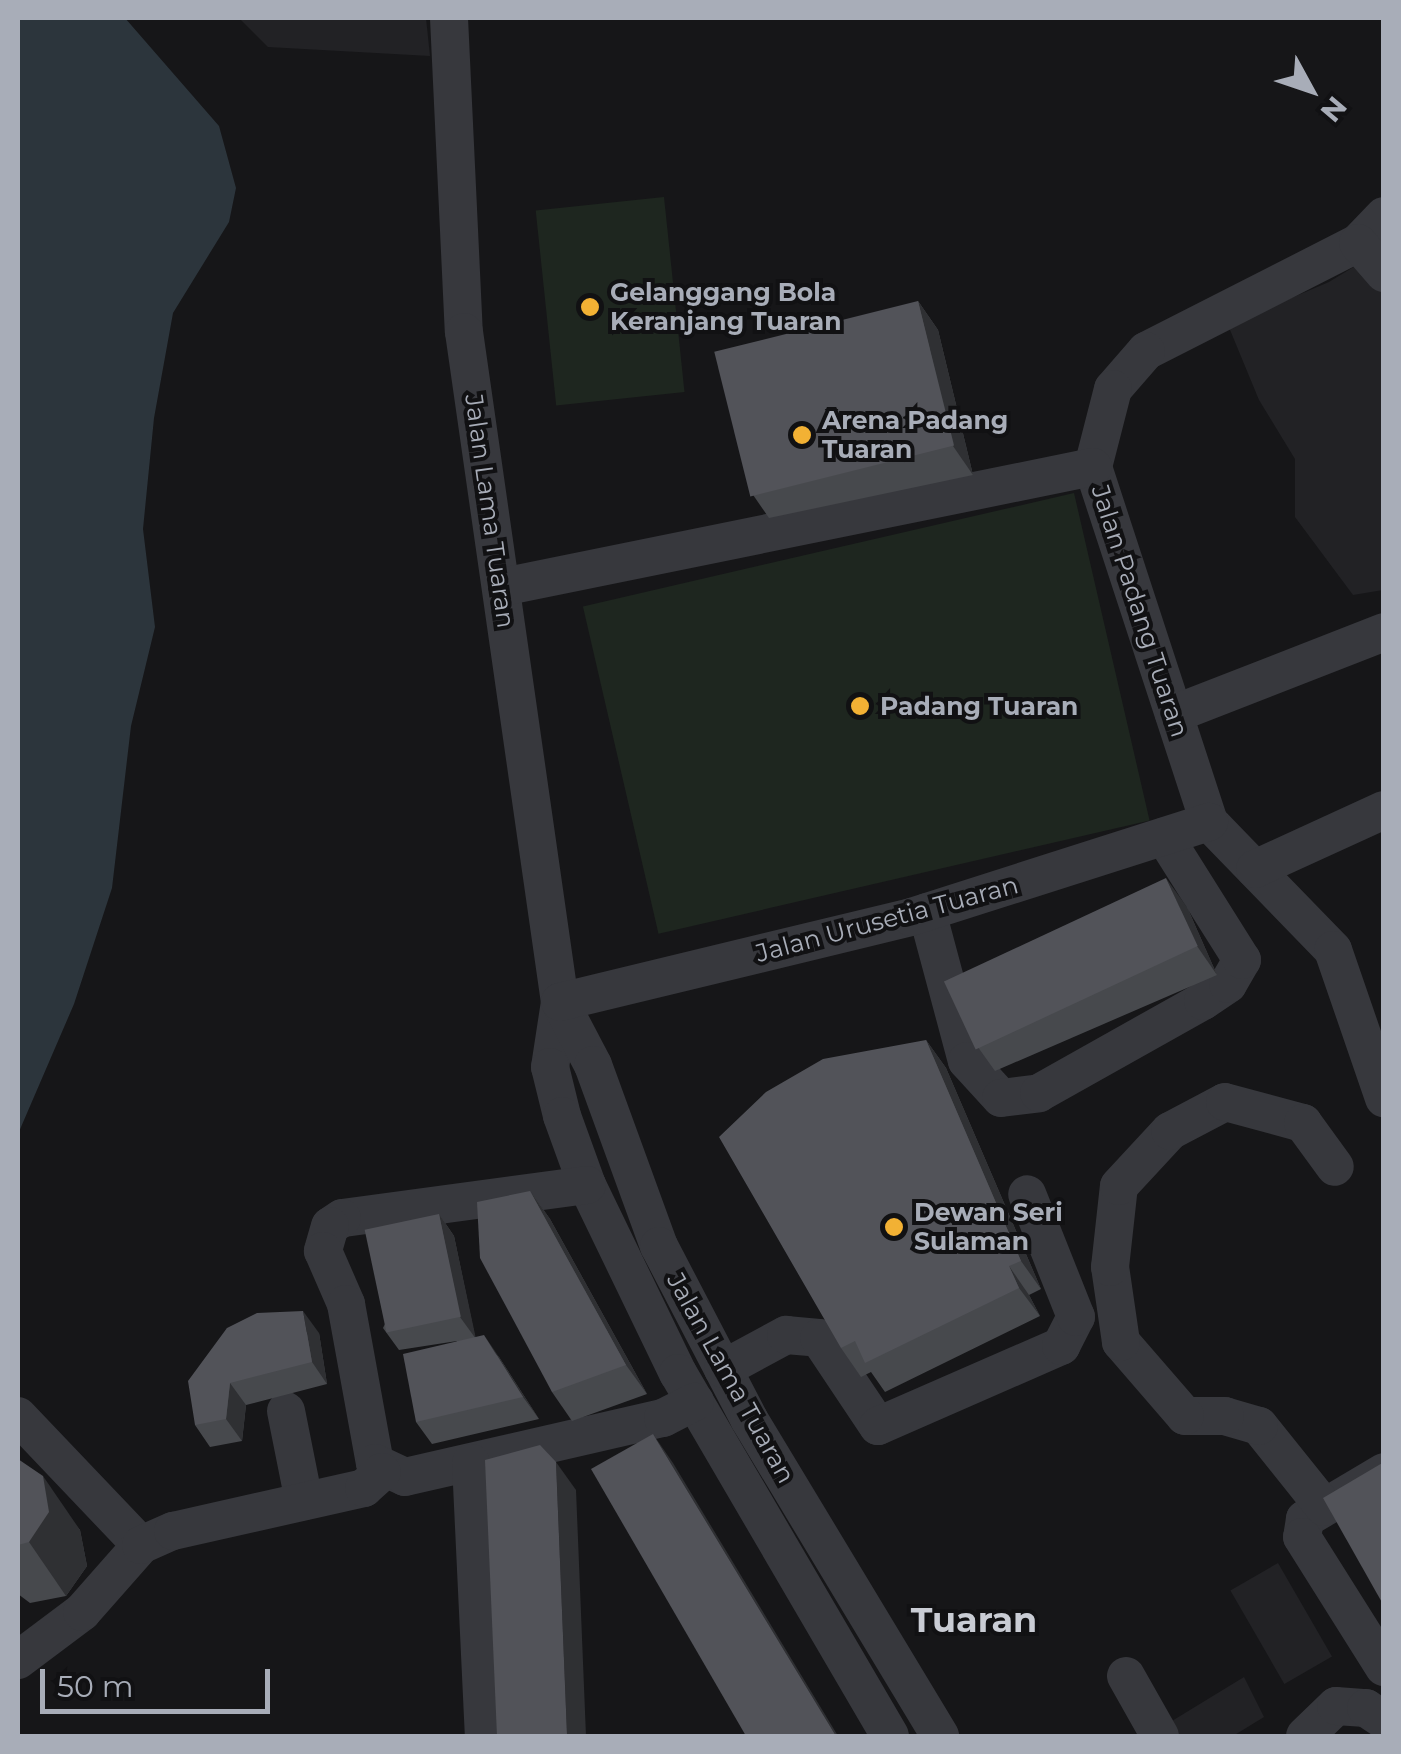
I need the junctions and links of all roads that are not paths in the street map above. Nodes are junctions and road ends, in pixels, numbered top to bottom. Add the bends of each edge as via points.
1 (450, 18) edge
2 (1371, 229) edge
3 (1384, 273) edge
4 (1093, 468) junction
5 (502, 587) junction
6 (1384, 632) edge
7 (1174, 714) junction
8 (1384, 810) edge
9 (1209, 822) junction
10 (1164, 836) junction
11 (1254, 868) junction
12 (927, 912) junction
13 (560, 1002) junction
14 (1384, 1098) edge
15 (1335, 1167) dead end
16 (587, 1184) junction
17 (1027, 1194) dead end
18 (723, 1369) junction
19 (695, 1402) junction
20 (286, 1412) dead end
21 (18, 1416) edge
22 (471, 1462) junction
23 (382, 1472) junction
24 (1384, 1472) edge
25 (304, 1501) junction
26 (1324, 1507) junction
27 (142, 1545) junction
28 (18, 1660) edge
29 (1384, 1666) edge
30 (1126, 1676) dead end
31 (1382, 1716) edge
32 (484, 1736) edge
33 (890, 1736) edge
34 (940, 1736) edge
35 (1160, 1736) edge
36 (1305, 1736) edge

1 - 5 street, Jalan Lama Tuaran via 464,332
2 - 3 street
2 - 4 street, Jalan Padang Tuaran via 1146,351 1113,389
4 - 5 street
4 - 7 street, Jalan Padang Tuaran
5 - 13 street, Jalan Lama Tuaran
6 - 7 street
7 - 9 street, Jalan Padang Tuaran
8 - 11 street
9 - 10 street, Jalan Urusetia Tuaran
9 - 11 street, Jalan Padang Tuaran
10 - 12 street, Jalan Urusetia Tuaran
10 - 12 street via 1242,960 1228,984 1203,1001 1026,1098 1000,1098 966,1061
11 - 14 street, Jalan Padang Tuaran via 1333,950
12 - 13 street, Jalan Urusetia Tuaran
13 - 16 street, Jalan Lama Tuaran via 550,1068
13 - 18 street, Jalan Lama Tuaran via 592,1065 659,1246
15 - 26 street via 1302,1124 1224,1102 1170,1132 1119,1186 1110,1267 1122,1342 1185,1416 1225,1416 1258,1426
16 - 19 street, Jalan Lama Tuaran
16 - 23 street via 342,1218 330,1226 323,1251 346,1304 371,1452
17 - 18 street via 1076,1317 1060,1346 878,1426 819,1338 786,1335
18 - 34 street, Jalan Lama Tuaran
19 - 22 street via 663,1418
19 - 33 street, Jalan Lama Tuaran
20 - 25 street
21 - 27 street
22 - 23 street via 405,1477
22 - 32 street
23 - 25 street via 364,1488
24 - 26 street
25 - 27 street via 172,1531
26 - 29 street via 1305,1519 1302,1537
27 - 28 street via 82,1612
30 - 35 street
31 - 36 street via 1336,1706

